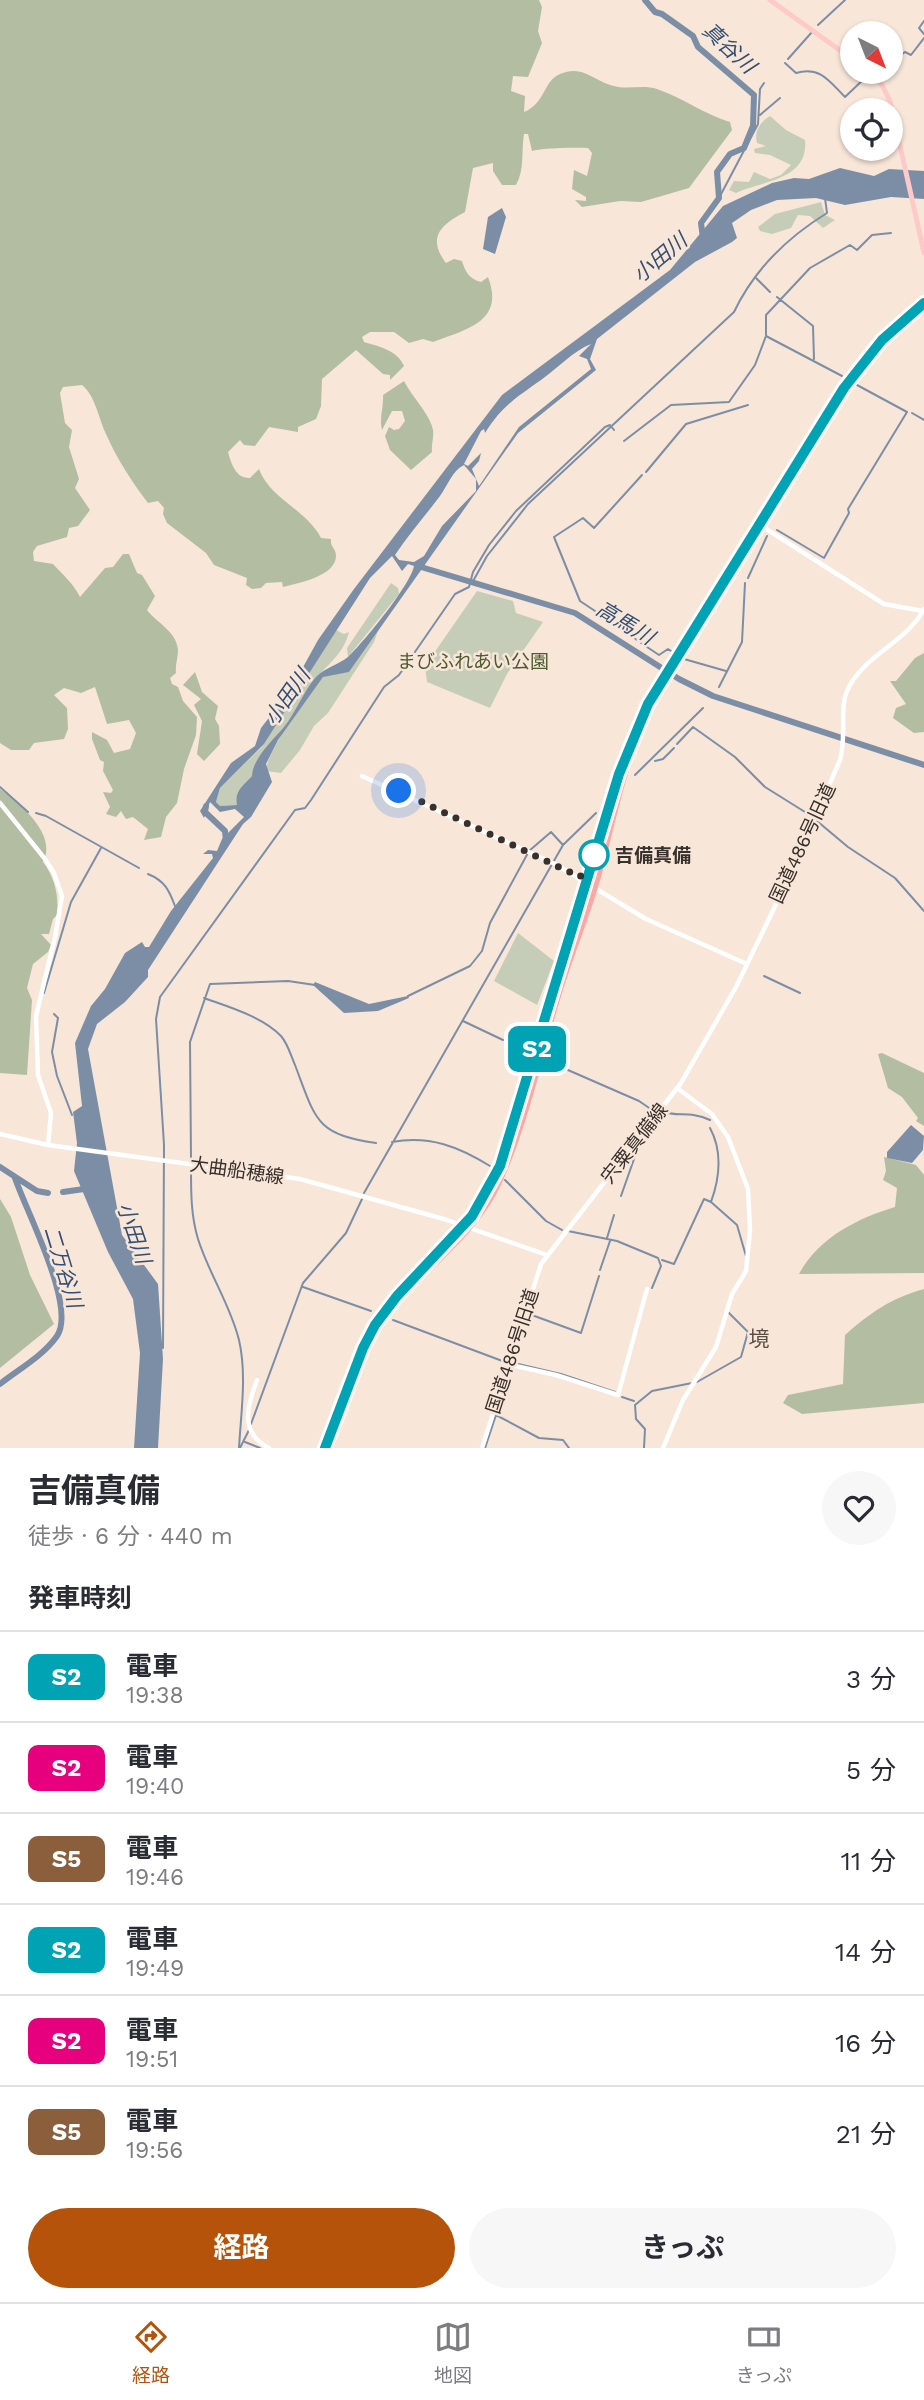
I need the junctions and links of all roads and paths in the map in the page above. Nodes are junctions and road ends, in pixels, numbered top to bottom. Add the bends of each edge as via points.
1 (770, 0) edge
2 (840, 50) edge
3 (879, 84) edge
4 (924, 253) edge
5 (924, 309) edge
6 (763, 527) junction
7 (923, 610) edge
8 (362, 776) dead end
9 (0, 803) edge
10 (594, 887) junction
11 (747, 964) junction
12 (677, 1088) junction
13 (0, 1134) edge
14 (50, 1146) junction
15 (470, 1228) junction
16 (547, 1255) junction
17 (647, 1289) dead end
18 (507, 1364) junction
19 (257, 1380) dead end
20 (269, 1448) edge
21 (330, 1448) edge
22 (481, 1448) edge
23 (663, 1448) edge

1 - 2 main road
3 - 4 main road via 895,117
5 - 6 highway via 855,377
6 - 7 street via 876,600
6 - 10 highway via 640,729
7 - 11 street, 国道486号旧道 via 914,625 850,684 844,704 846,740
8 - 10 street via 529,851
9 - 14 street via 45,859 62,896 36,1016 38,1075 51,1113
10 - 11 street via 646,919
10 - 15 highway via 511,1152
11 - 12 street, 国道486号旧道
12 - 16 street, 宍粟真備線
12 - 23 street, 宍粟真備線 via 712,1114 728,1137 748,1189 750,1230 748,1264 732,1294 716,1347 692,1382
13 - 14 street, 大曲船穂線
14 - 15 street, 大曲船穂線 via 300,1179
15 - 16 street
15 - 21 highway via 379,1326
16 - 18 street, 国道486号旧道
17 - 18 street via 618,1395
18 - 22 street, 国道486号旧道
19 - 20 street via 246,1409 250,1428

